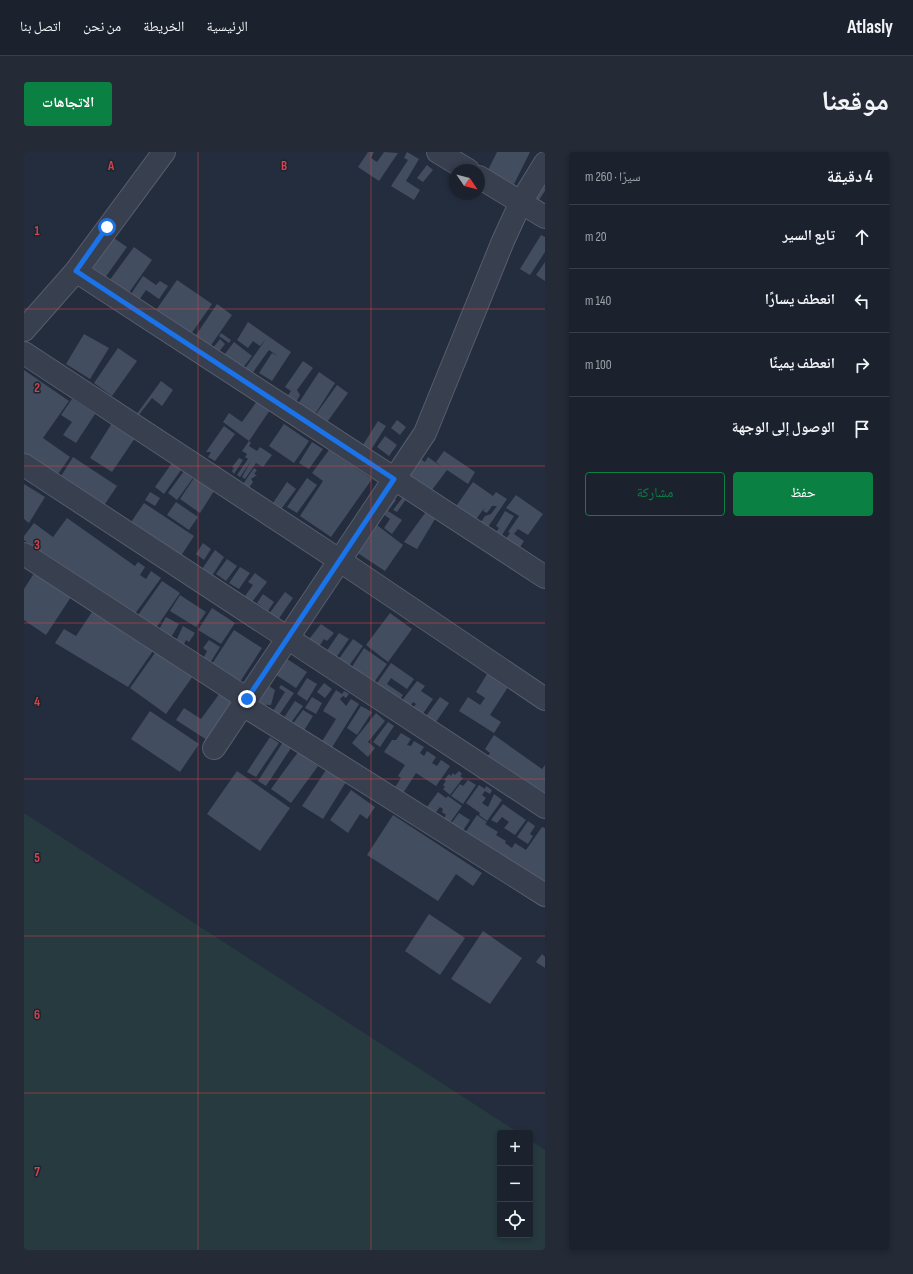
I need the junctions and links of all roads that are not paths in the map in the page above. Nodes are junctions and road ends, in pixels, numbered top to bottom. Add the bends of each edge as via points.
1 (164, 152) edge
2 (438, 152) edge
3 (545, 163) edge
4 (458, 164) edge
5 (485, 181) edge
6 (521, 202) junction
7 (545, 217) edge
8 (76, 271) junction
9 (24, 330) edge
10 (24, 353) edge
11 (24, 465) edge
12 (394, 479) junction
13 (24, 554) edge
14 (339, 560) junction
15 (545, 577) edge
16 (288, 637) junction
17 (545, 699) edge
18 (245, 702) junction
19 (214, 748) dead end
20 (545, 807) edge
21 (545, 895) edge

1 - 8 street
2 - 4 street
3 - 6 street
5 - 6 street
6 - 7 street
6 - 12 street via 425,433
8 - 9 street
8 - 12 street
10 - 14 street
11 - 16 street
12 - 14 street
12 - 15 street
13 - 18 street
14 - 16 street
14 - 17 street
16 - 18 street
16 - 20 street
18 - 19 street
18 - 21 street

